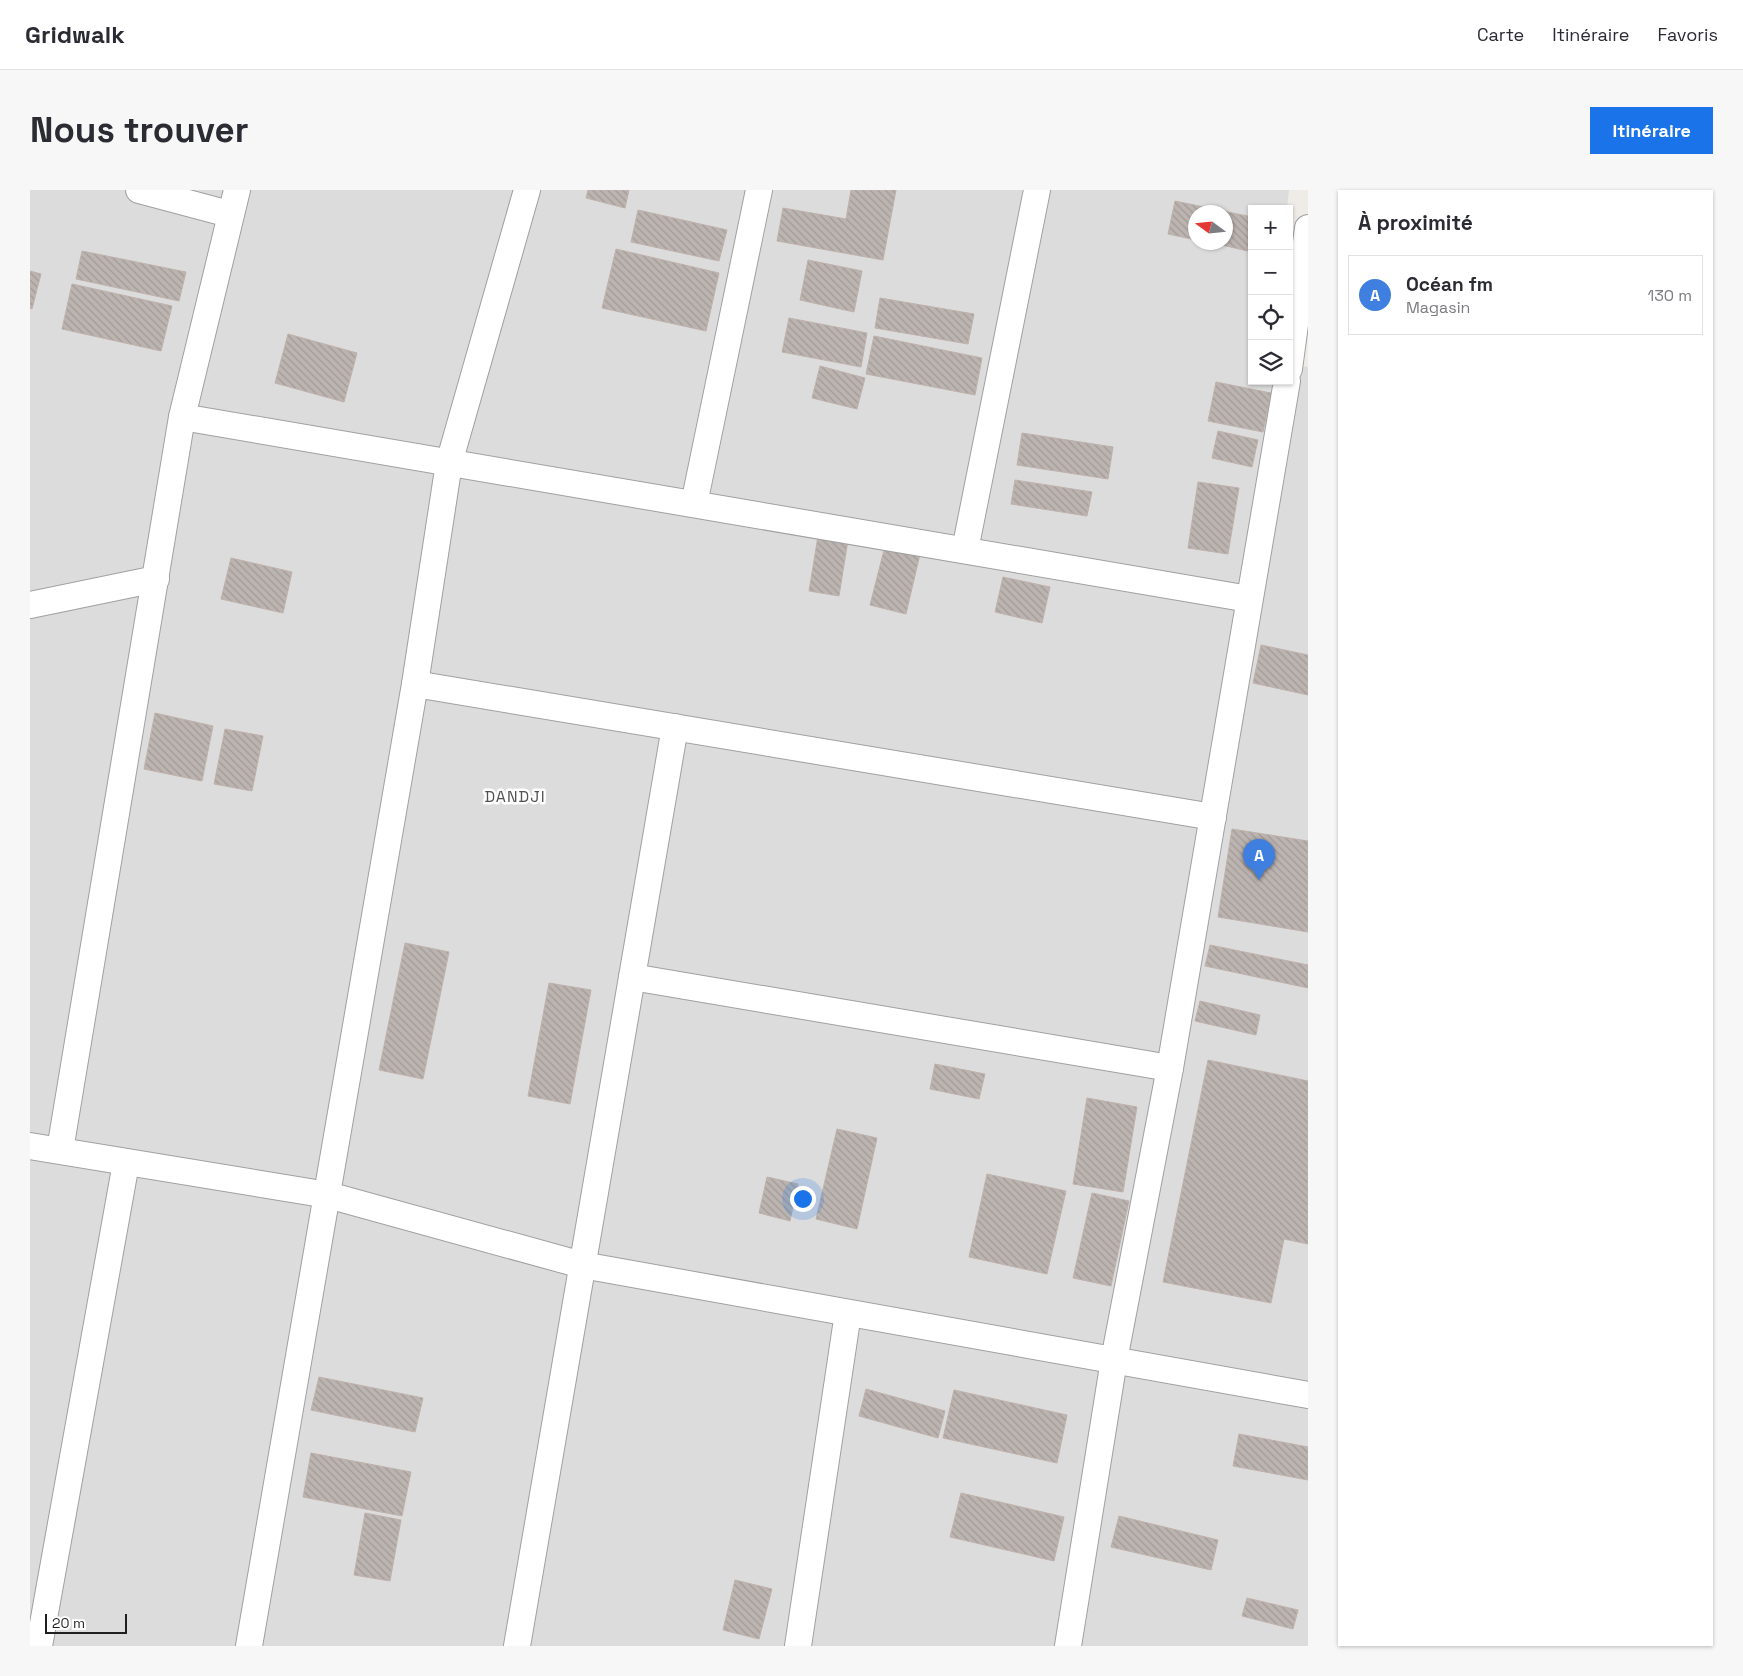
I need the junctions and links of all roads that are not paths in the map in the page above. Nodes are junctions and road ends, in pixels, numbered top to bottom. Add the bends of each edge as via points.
1 (139, 190) edge
2 (527, 190) edge
3 (759, 190) edge
4 (1037, 190) edge
5 (233, 202) edge
6 (1308, 228) edge
7 (1302, 331) edge
8 (1293, 357) edge
9 (1286, 385) edge
10 (182, 417) junction
11 (449, 463) junction
12 (694, 504) junction
13 (965, 550) junction
14 (156, 579) junction
15 (1249, 599) junction
16 (30, 606) edge
17 (415, 684) junction
18 (675, 727) junction
19 (1213, 817) junction
20 (632, 977) junction
21 (1170, 1068) junction
22 (30, 1146) edge
23 (60, 1150) junction
24 (126, 1163) junction
25 (328, 1195) junction
26 (582, 1265) junction
27 (848, 1313) junction
28 (1114, 1360) junction
29 (1308, 1395) edge
30 (38, 1646) edge
31 (249, 1646) edge
32 (517, 1646) edge
33 (798, 1646) edge
34 (1068, 1646) edge

1 - 5 street
2 - 11 street
3 - 12 street
4 - 13 street
5 - 10 street
6 - 7 street
7 - 8 street
9 - 15 street
10 - 11 street
10 - 14 street
11 - 12 street
11 - 17 street
12 - 13 street
13 - 15 street
14 - 16 street
14 - 23 street
15 - 19 street
17 - 18 street
17 - 25 street
18 - 19 street
18 - 20 street
19 - 21 street
20 - 21 street
20 - 26 street
21 - 28 street
22 - 23 street
23 - 24 street
24 - 25 street
24 - 30 street
25 - 26 street
25 - 31 street
26 - 27 street
26 - 32 street
27 - 28 street
27 - 33 street
28 - 29 street
28 - 34 street

